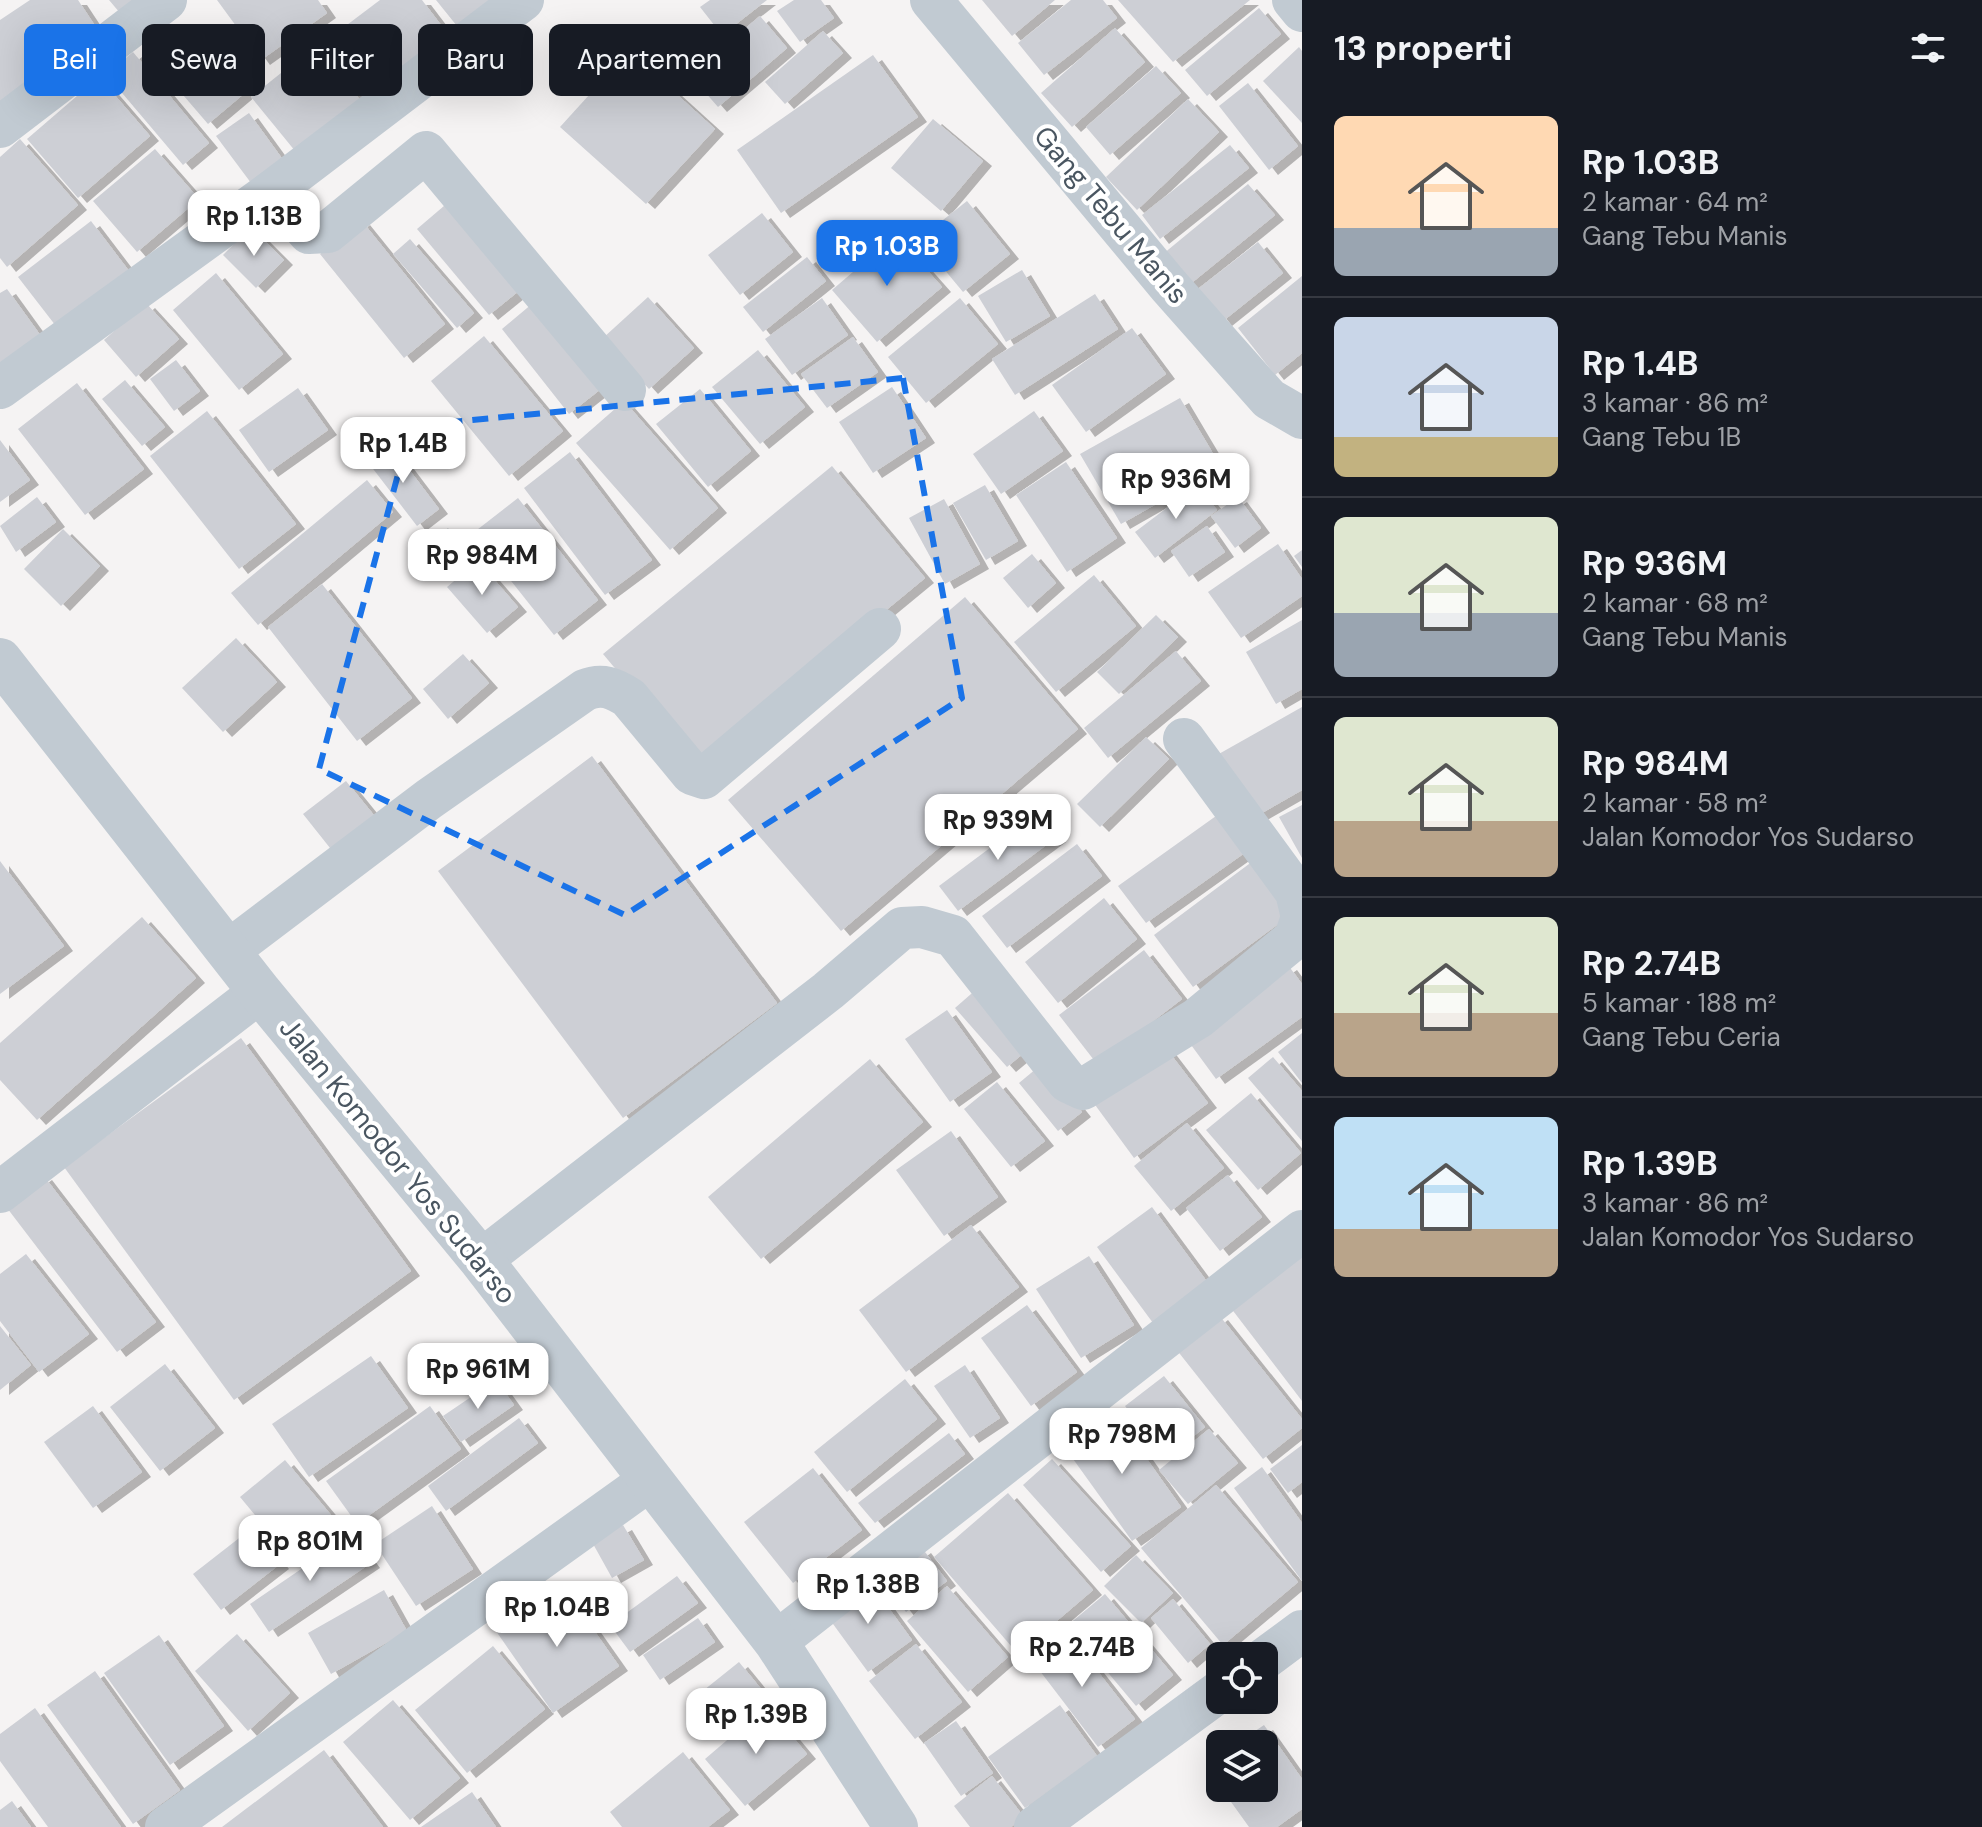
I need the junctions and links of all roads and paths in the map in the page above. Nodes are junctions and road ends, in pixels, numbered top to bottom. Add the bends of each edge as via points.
1 (166, 0) edge
2 (523, 0) edge
3 (931, 0) edge
4 (1293, 0) edge
5 (1302, 11) edge
6 (0, 127) edge
7 (272, 191) junction
8 (0, 388) edge
9 (625, 390) dead end
10 (1302, 418) edge
11 (880, 629) dead end
12 (0, 660) edge
13 (1184, 739) dead end
14 (1299, 936) edge
15 (228, 951) junction
16 (260, 992) junction
17 (0, 1192) edge
18 (1302, 1231) edge
19 (481, 1260) junction
20 (650, 1480) junction
21 (1302, 1631) edge
22 (776, 1642) junction
23 (1278, 1649) edge
24 (1206, 1701) edge
25 (881, 1822) edge
26 (166, 1827) edge
27 (1035, 1827) edge

1 - 6 street
2 - 7 street
3 - 10 street, Gang Tebu Manis via 1269,399
4 - 5 street
7 - 8 street
7 - 9 street via 309,233 328,232 426,152
11 - 15 street via 704,778 692,774 629,698 598,685 585,690 429,799
12 - 15 street, Jalan Komodor Yos Sudarso
13 - 14 street via 1296,892 1302,917
14 - 19 street via 1198,1018 1083,1089 1068,1082 953,936 922,927 902,928
15 - 16 street, Jalan Komodor Yos Sudarso
16 - 17 street
16 - 19 street, Jalan Komodor Yos Sudarso
18 - 22 street
19 - 20 street, Jalan Komodor Yos Sudarso
20 - 22 street, Jalan Komodor Yos Sudarso
20 - 26 street
21 - 23 street
22 - 25 street, Jalan Komodor Yos Sudarso
24 - 27 street

